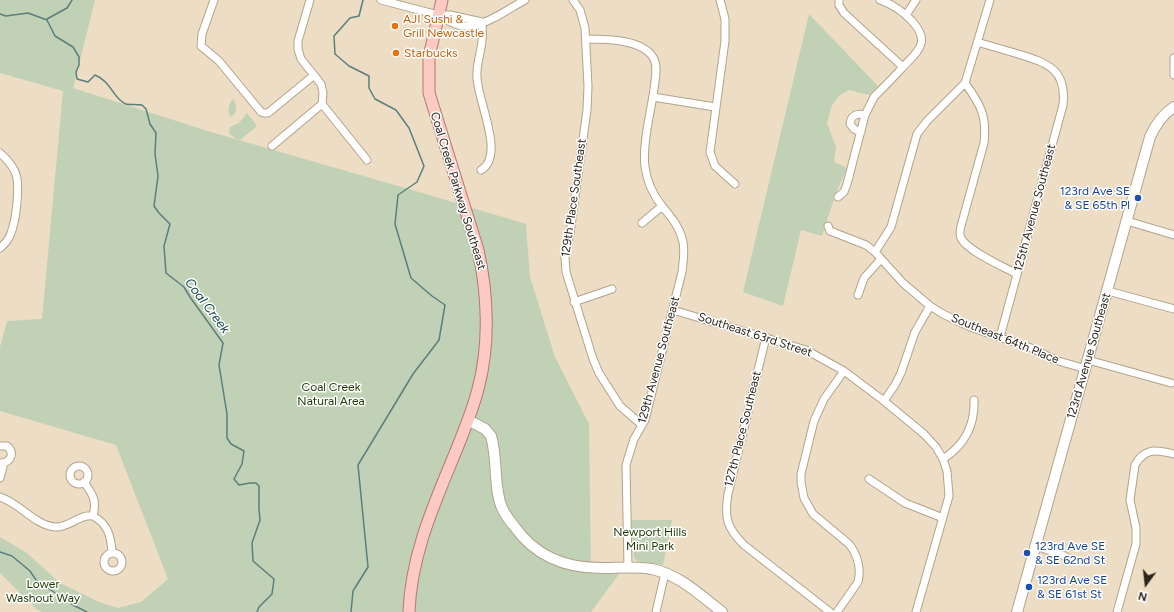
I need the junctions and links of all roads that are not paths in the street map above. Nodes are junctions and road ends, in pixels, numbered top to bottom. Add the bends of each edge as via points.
1 (214, 0) edge
2 (310, 0) edge
3 (381, 0) edge
4 (442, 0) edge
5 (525, 0) edge
6 (573, 0) edge
7 (720, 0) edge
8 (839, 0) edge
9 (880, 0) edge
10 (916, 0) edge
11 (990, 0) edge
12 (438, 15) junction
13 (906, 15) junction
14 (482, 22) junction
15 (587, 39) junction
16 (977, 42) junction
17 (1174, 58) edge
18 (903, 67) junction
19 (1174, 75) edge
20 (313, 76) junction
21 (965, 83) junction
22 (653, 97) junction
23 (322, 104) junction
24 (715, 107) junction
25 (1174, 107) edge
26 (865, 115) junction
27 (861, 132) junction
28 (272, 146) dead end
29 (0, 153) edge
30 (367, 160) dead end
31 (481, 170) dead end
32 (735, 184) dead end
33 (838, 197) dead end
34 (662, 206) junction
35 (1127, 222) junction
36 (642, 223) dead end
37 (828, 226) dead end
38 (1174, 235) edge
39 (0, 248) edge
40 (875, 252) junction
41 (881, 259) junction
42 (1017, 274) junction
43 (612, 290) dead end
44 (1108, 291) junction
45 (858, 295) dead end
46 (574, 302) junction
47 (930, 306) junction
48 (1174, 309) edge
49 (673, 310) junction
50 (766, 337) junction
51 (1000, 337) junction
52 (1087, 365) junction
53 (844, 371) junction
54 (1171, 383) dead end
55 (974, 400) dead end
56 (884, 402) junction
57 (468, 420) junction
58 (642, 425) junction
59 (0, 446) edge
60 (1174, 454) edge
61 (944, 460) junction
62 (1, 463) edge
63 (0, 478) edge
64 (869, 479) dead end
65 (84, 482) dead end
66 (0, 497) edge
67 (93, 516) junction
68 (943, 518) junction
69 (1036, 546) junction
70 (112, 552) dead end
71 (1065, 556) dead end
72 (628, 567) junction
73 (665, 574) junction
74 (409, 612) edge
75 (656, 612) edge
76 (722, 612) edge
77 (830, 612) edge
78 (837, 612) edge
79 (916, 612) edge
80 (1017, 612) edge
81 (1117, 612) edge

1 - 20 street via 202,34 201,46 219,61 264,113 268,113
2 - 20 street via 298,49 301,59
3 - 12 street
4 - 12 main road, Coal Creek Parkway Southeast
5 - 14 street
6 - 15 street, 129th Place Southeast via 583,17
7 - 24 street via 725,19 725,35
8 - 18 street via 844,13
9 - 13 street via 895,6
10 - 13 street
11 - 16 street
12 - 14 street via 470,26
12 - 57 main road, Coal Creek Parkway Southeast via 429,57 429,93 478,250 485,293 481,373
13 - 18 street via 920,31 922,43 918,53
14 - 31 street via 477,79 491,139 490,159
15 - 22 street, 129th Avenue Southeast via 615,39 640,47 650,54 654,58 656,69
15 - 46 street, 129th Place Southeast via 588,100 565,257
16 - 21 street
16 - 42 street, 125th Avenue Southeast via 1046,64 1056,72 1064,86 1063,105
17 - 19 street
18 - 26 street via 874,97
20 - 23 street via 321,84
21 - 40 street via 917,134 891,227
21 - 42 street via 978,102 983,115 985,136 960,235 968,247
22 - 24 street
22 - 34 street, 129th Avenue Southeast via 645,167 650,186
23 - 28 street
23 - 30 street
24 - 32 street via 710,152 712,161 720,172
25 - 35 street, 123rd Avenue Southeast via 1163,116 1150,137
26 - 27 street
26 - 27 street via 856,114 850,120 854,129
27 - 33 street via 847,184 844,192
29 - 39 street via 12,166 17,184 13,225 8,240
34 - 36 street
34 - 49 street, 129th Avenue Southeast via 674,219 683,242 682,272
35 - 38 street
35 - 44 street, 123rd Avenue Southeast
37 - 40 street, Southeast 64th Place via 830,231 860,242
40 - 41 street, Southeast 64th Place
41 - 45 street via 864,278
41 - 47 street, Southeast 64th Place via 903,283
42 - 51 street, 125th Avenue Southeast
43 - 46 street
44 - 48 street
44 - 52 street, 123rd Avenue Southeast
46 - 58 street, 129th Place Southeast via 599,373 620,406
47 - 51 street, Southeast 64th Place via 958,322
47 - 56 street via 915,332 902,374
49 - 50 street, Southeast 63rd Street
49 - 58 street, 129th Avenue Southeast
50 - 53 street, Southeast 63rd Street via 806,350
50 - 77 street, 127th Place Southeast via 728,494 727,522 744,545
51 - 52 street, Southeast 64th Place via 1034,349 1055,360
52 - 54 street, Southeast 64th Place
52 - 69 street, 123rd Avenue Southeast
53 - 56 street, Southeast 63rd Street
53 - 78 street via 824,399 814,420 801,474 801,490 813,514 853,548 858,564 858,582
55 - 61 street via 974,418 969,430 956,449
56 - 61 street, Southeast 63rd Street via 924,434
57 - 72 street via 485,429 491,436 499,500 508,518 529,545 545,555 569,564 590,568
57 - 74 main road, Coal Creek Parkway Southeast via 421,542
58 - 72 street, 129th Avenue Southeast via 631,448 626,469
59 - 62 street via 6,446 12,453 10,459
60 - 81 street via 1161,451 1144,454 1137,460 1133,470 1130,500 1136,528 1136,544
61 - 68 street via 949,496
62 - 63 street via 3,467
64 - 68 street via 905,503
65 - 67 street via 95,499
66 - 67 street via 18,505 48,526 59,527 85,516
67 - 70 street via 107,527
68 - 79 street
69 - 71 street
69 - 80 street, 123rd Avenue Southeast
72 - 73 street via 652,569
73 - 75 street
73 - 76 street via 682,581

